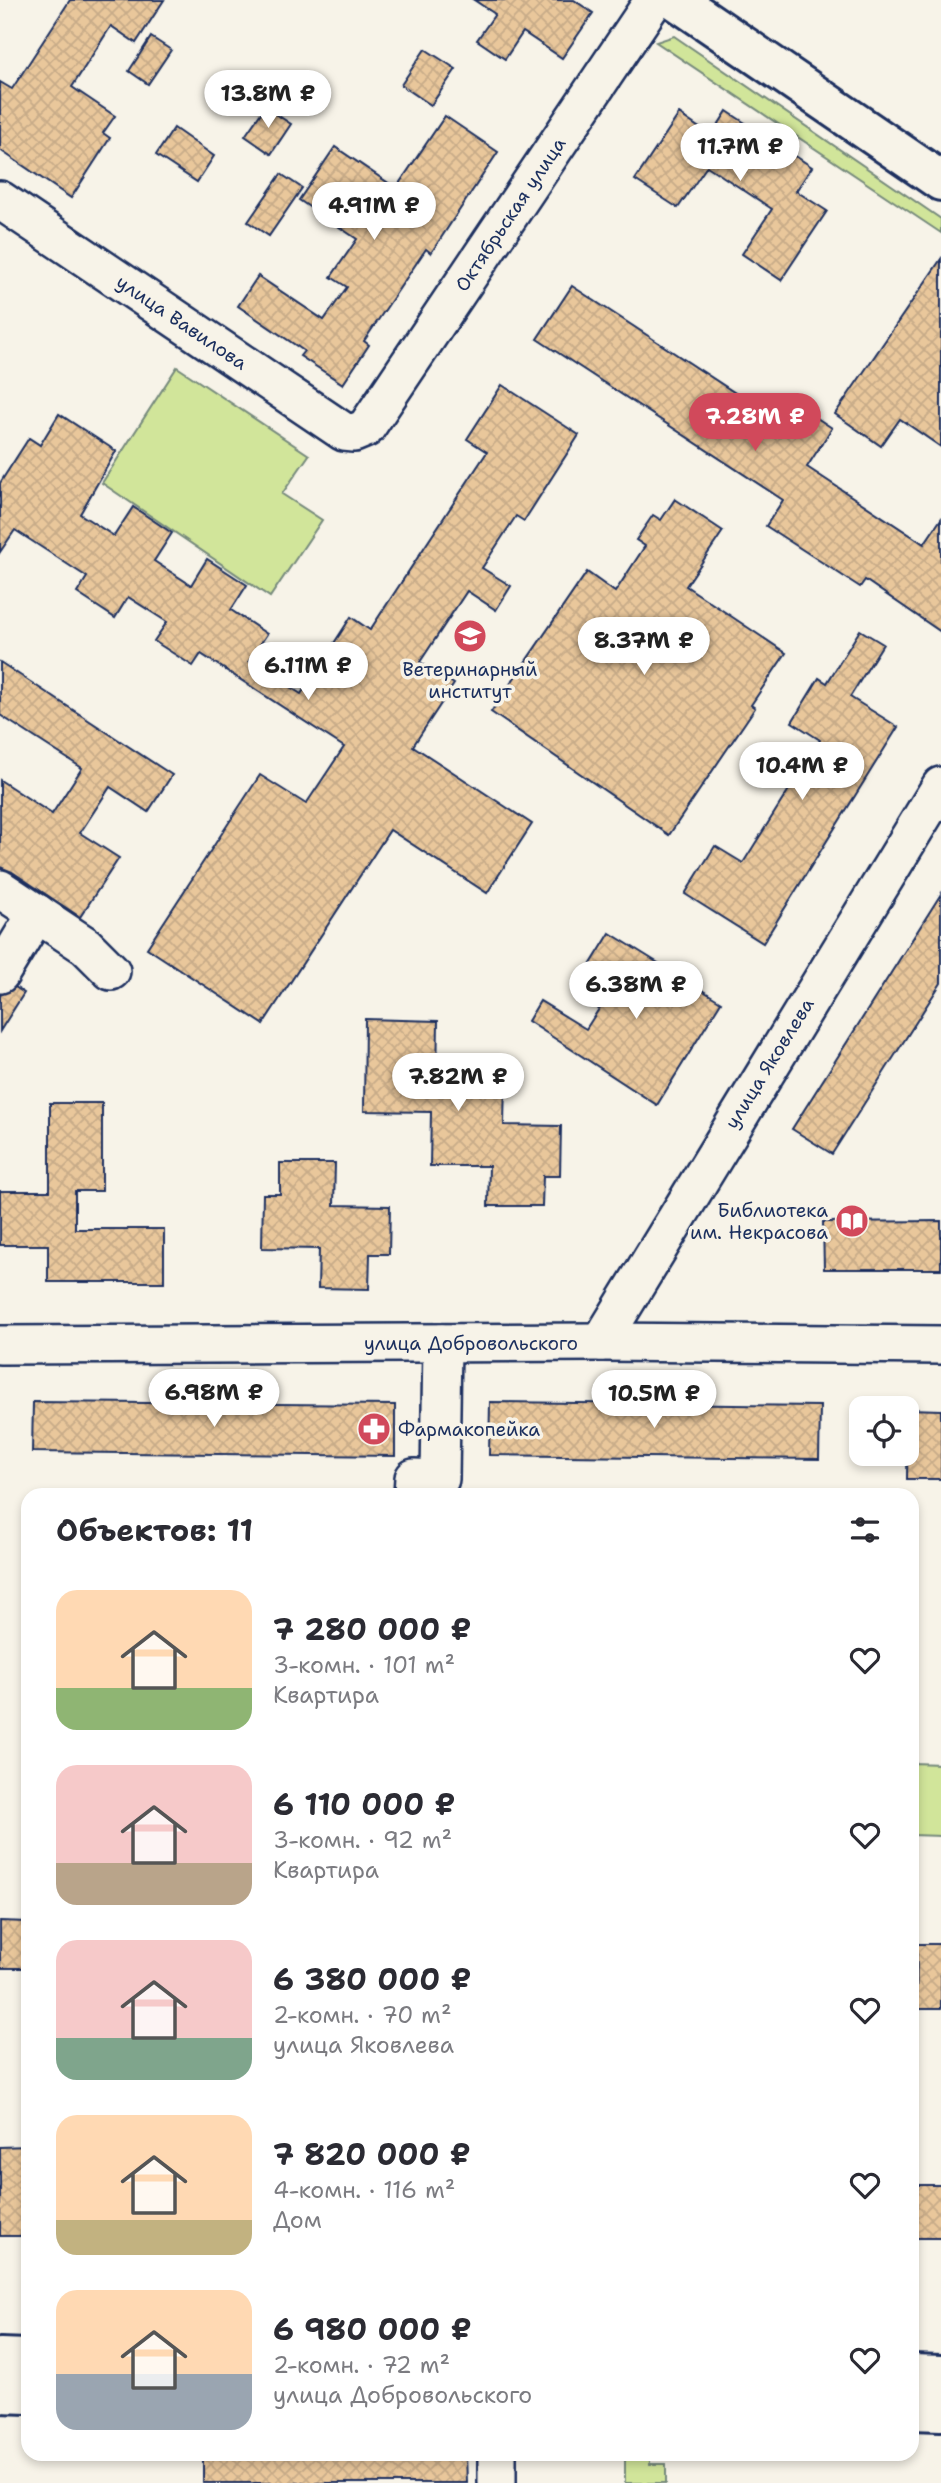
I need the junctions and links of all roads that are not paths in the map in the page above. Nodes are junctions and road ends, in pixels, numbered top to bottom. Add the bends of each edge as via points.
1 (654, 0) edge
2 (676, 0) edge
3 (941, 181) edge
4 (0, 200) edge
5 (366, 428) joint
6 (941, 786) edge
7 (0, 888) edge
8 (37, 913) junction
9 (111, 971) dead end
10 (0, 974) edge
11 (601, 1342) junction
12 (442, 1343) junction
13 (0, 1345) edge
14 (941, 1345) edge
15 (413, 1488) edge
16 (0, 2358) edge
17 (21, 2359) edge
18 (919, 2374) edge
19 (941, 2375) edge
20 (0, 2393) edge
21 (21, 2394) edge
22 (919, 2410) edge
23 (941, 2411) edge
24 (497, 2461) edge
25 (497, 2483) edge

1 - 5 street, Октябрьская улица
2 - 3 main road
4 - 5 street, улица Вавилова via 344,432
6 - 11 street, улица Яковлева
7 - 8 street
8 - 9 street via 86,946
8 - 10 street
11 - 12 street, улица Добровольского
11 - 14 street, улица Добровольского
12 - 13 street, улица Добровольского
12 - 15 street via 440,1479 414,1479
16 - 17 main road
18 - 19 main road
20 - 21 main road
22 - 23 main road
24 - 25 street

